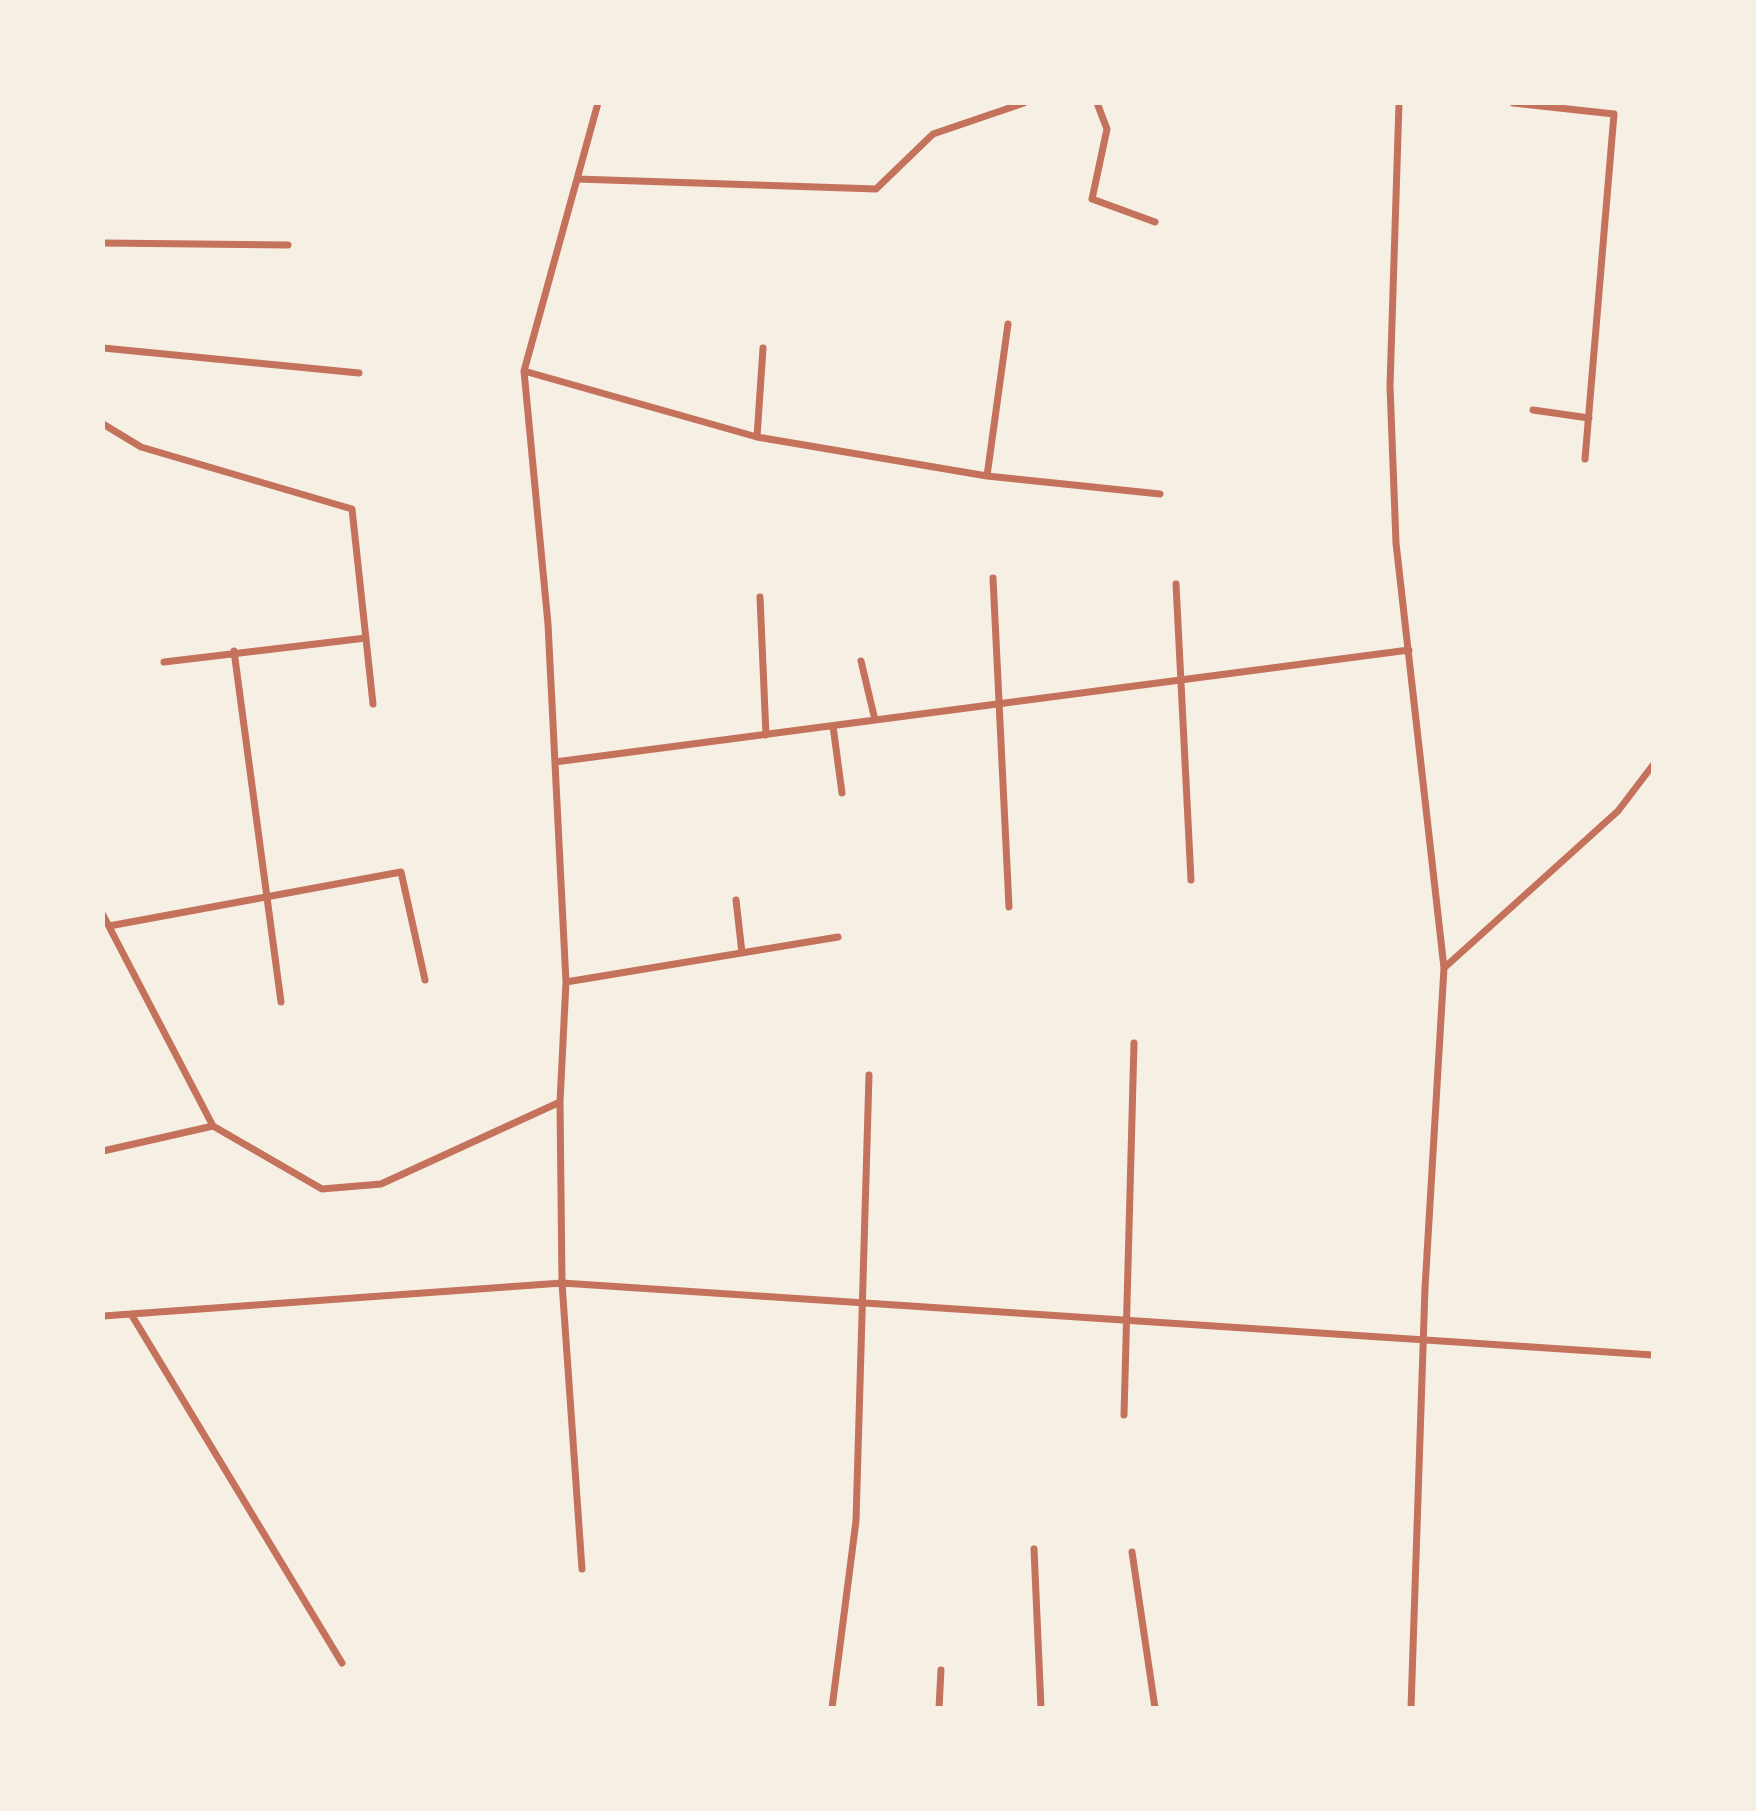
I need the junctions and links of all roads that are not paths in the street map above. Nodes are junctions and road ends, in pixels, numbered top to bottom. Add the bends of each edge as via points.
1 (598, 103) edge
2 (1024, 103) edge
3 (1097, 103) edge
4 (1399, 103) edge
5 (1513, 103) edge
6 (577, 179) junction
7 (1155, 222) dead end
8 (103, 243) edge
9 (288, 245) dead end
10 (1008, 324) dead end
11 (103, 348) edge
12 (762, 348) dead end
13 (524, 371) junction
14 (359, 373) dead end
15 (1533, 410) dead end
16 (1589, 418) junction
17 (103, 424) edge
18 (757, 437) junction
19 (1585, 459) dead end
20 (987, 476) junction
21 (1160, 494) dead end
22 (993, 578) dead end
23 (1176, 584) dead end
24 (760, 597) dead end
25 (366, 638) junction
26 (1409, 650) junction
27 (234, 651) junction
28 (860, 661) dead end
29 (164, 662) dead end
30 (1182, 680) junction
31 (1000, 704) junction
32 (373, 705) dead end
33 (875, 720) junction
34 (832, 726) junction
35 (766, 735) junction
36 (555, 762) junction
37 (1653, 765) edge
38 (842, 793) dead end
39 (1191, 880) dead end
40 (268, 897) junction
41 (736, 900) dead end
42 (1009, 907) dead end
43 (103, 915) edge
44 (108, 926) junction
45 (838, 937) dead end
46 (742, 953) junction
47 (1444, 968) junction
48 (425, 980) dead end
49 (566, 982) junction
50 (281, 1002) dead end
51 (1135, 1043) dead end
52 (869, 1075) dead end
53 (560, 1102) junction
54 (213, 1126) junction
55 (103, 1151) edge
56 (562, 1283) junction
57 (862, 1303) junction
58 (131, 1314) junction
59 (103, 1316) edge
60 (1127, 1321) junction
61 (1424, 1340) junction
62 (1653, 1355) edge
63 (1124, 1415) dead end
64 (1034, 1549) dead end
65 (1132, 1552) dead end
66 (582, 1569) dead end
67 (342, 1663) dead end
68 (941, 1670) dead end
69 (832, 1708) edge
70 (939, 1708) edge
71 (1041, 1708) edge
72 (1155, 1708) edge
73 (1411, 1708) edge

1 - 6 street
2 - 6 street via 933,134 876,189
3 - 7 street via 1107,129 1091,199
4 - 26 street via 1390,387 1396,543
5 - 16 street via 1614,114
6 - 13 street
8 - 9 street
10 - 20 street
11 - 14 street
12 - 18 street
13 - 18 street
13 - 36 street via 547,610
15 - 16 street
16 - 19 street
17 - 25 street via 141,447 352,509
18 - 20 street
20 - 21 street
22 - 31 street
23 - 30 street
24 - 35 street
25 - 27 street
25 - 32 street
26 - 30 street
26 - 47 street
27 - 29 street
27 - 40 street
28 - 33 street
30 - 31 street
30 - 39 street
31 - 33 street
31 - 42 street
33 - 34 street
34 - 35 street
34 - 38 street
35 - 36 street
36 - 49 street
37 - 47 street via 1618,811
40 - 44 street
40 - 48 street via 401,872
40 - 50 street
41 - 46 street
43 - 44 street
44 - 54 street
45 - 46 street
46 - 49 street
47 - 61 street
49 - 53 street
51 - 60 street
52 - 57 street
53 - 54 street via 382,1184 322,1189
53 - 56 street
54 - 55 street
56 - 57 street
56 - 58 street
56 - 66 street
57 - 60 street
57 - 69 street via 856,1521
58 - 59 street
58 - 67 street
60 - 61 street
60 - 63 street
61 - 62 street
61 - 73 street
64 - 71 street
65 - 72 street
68 - 70 street

